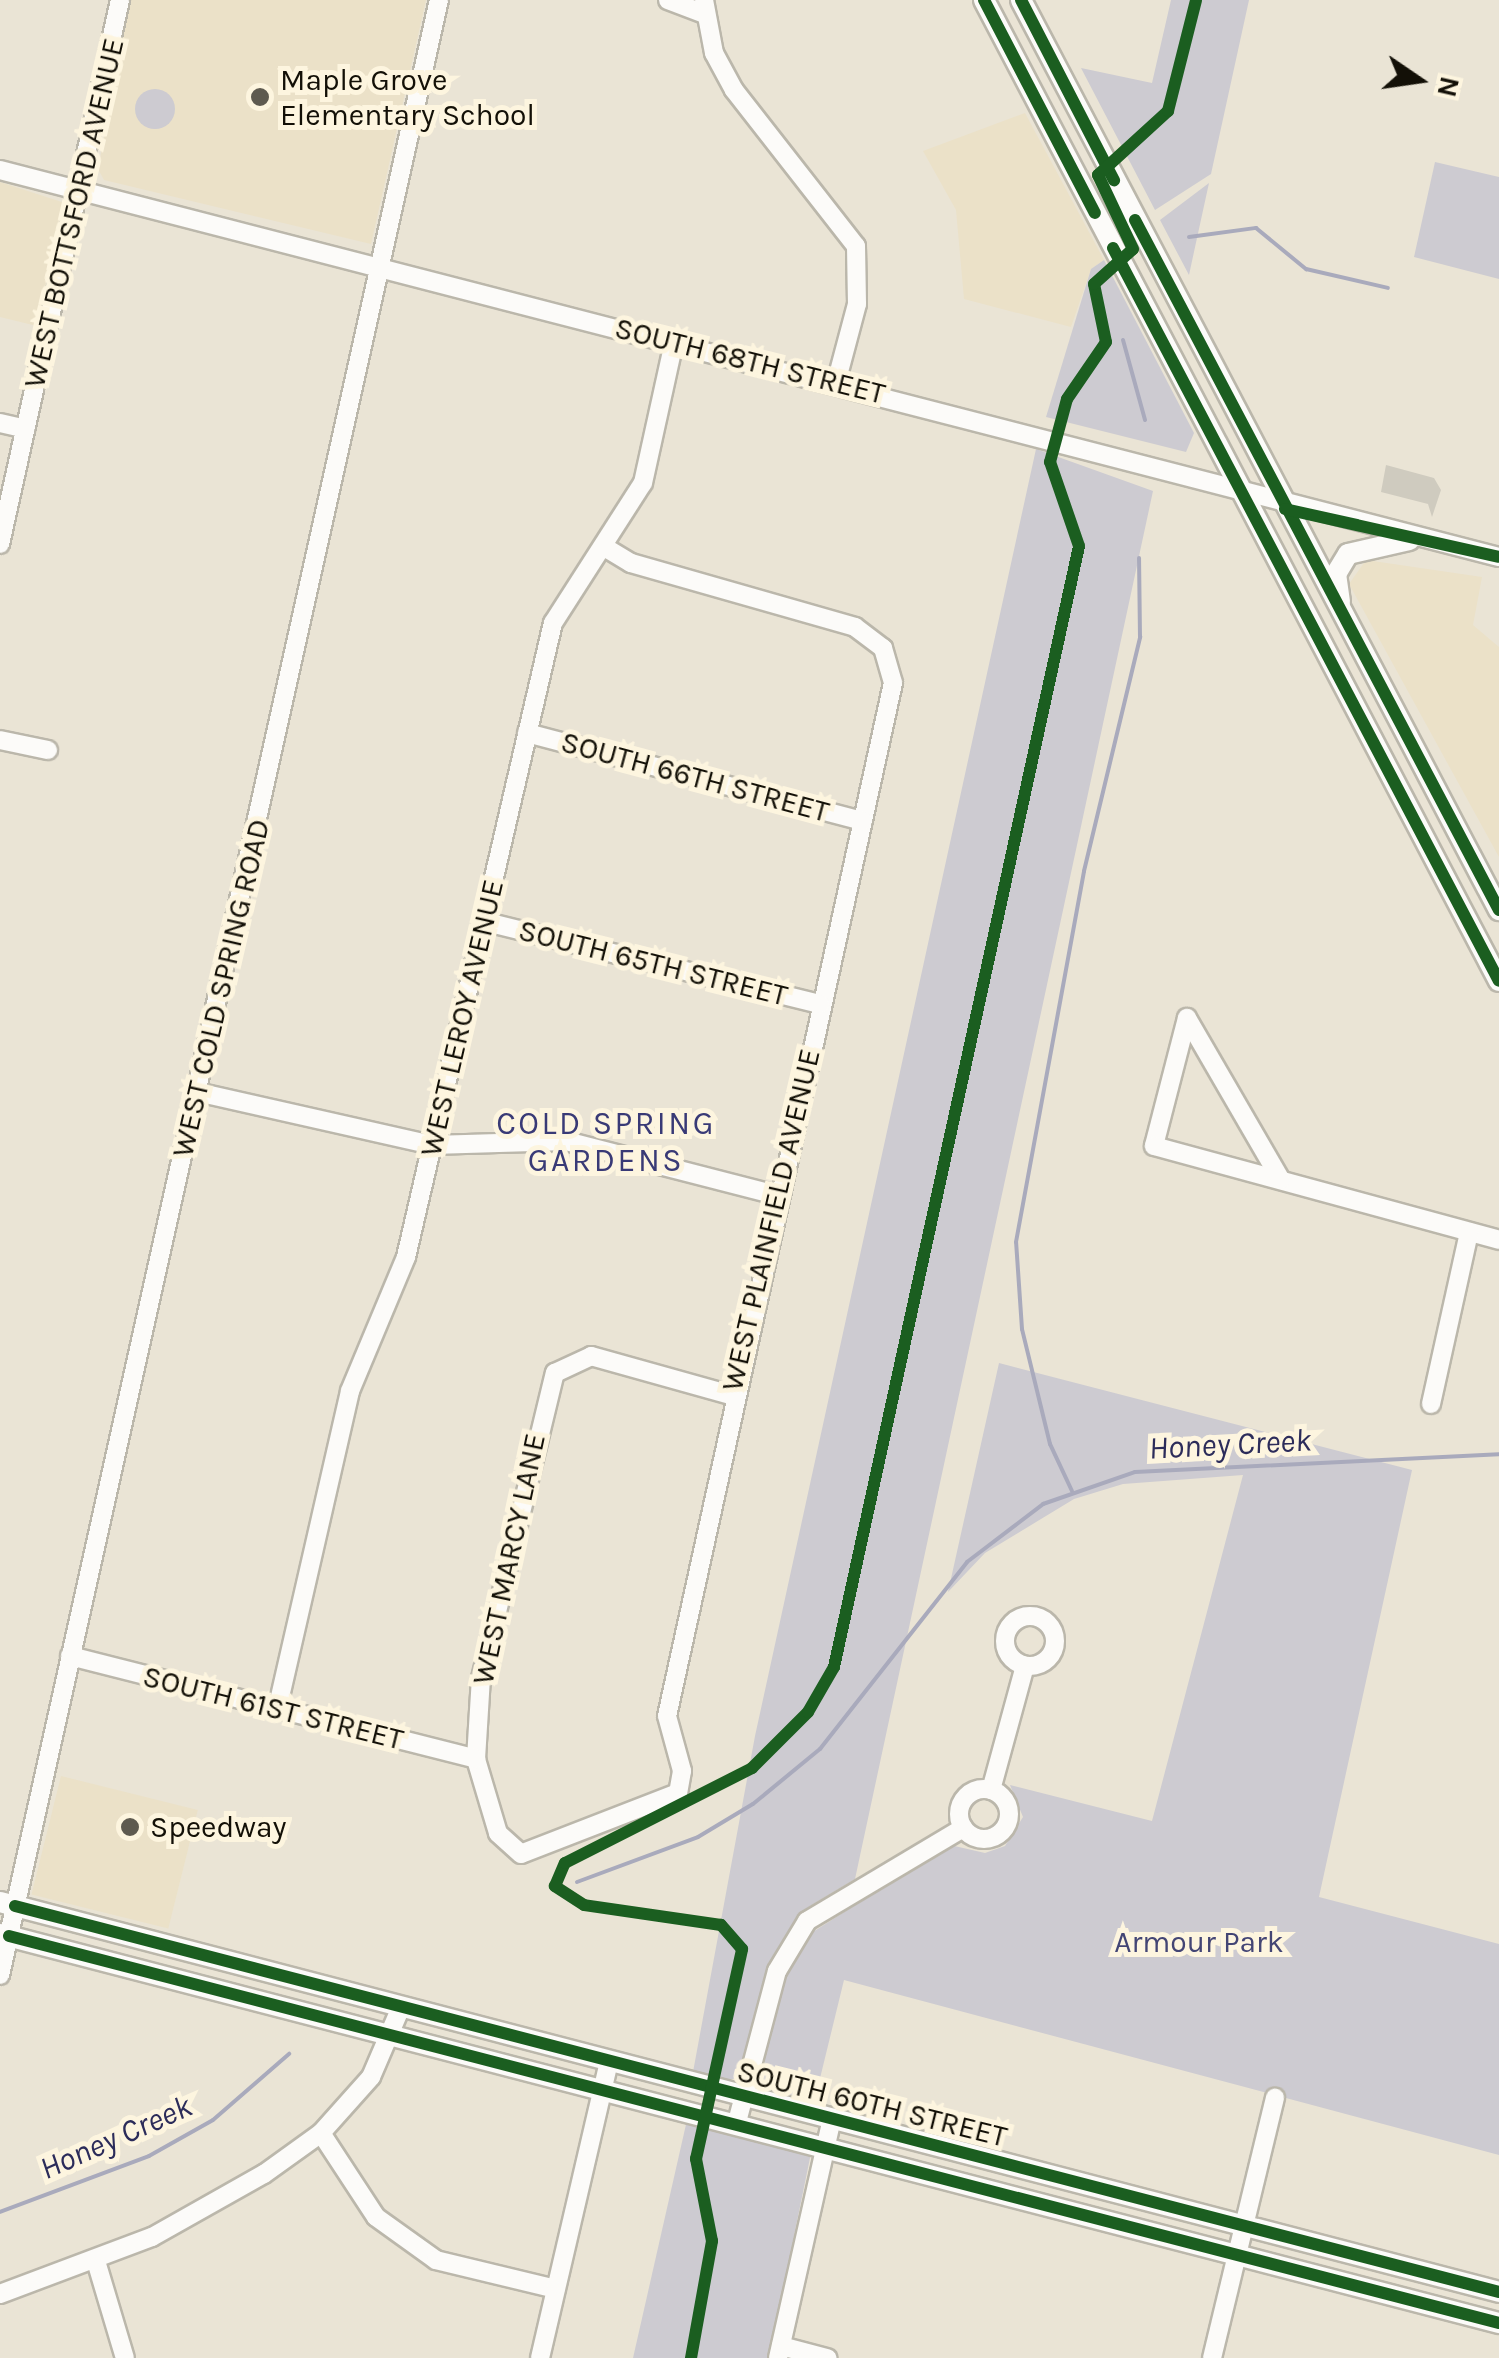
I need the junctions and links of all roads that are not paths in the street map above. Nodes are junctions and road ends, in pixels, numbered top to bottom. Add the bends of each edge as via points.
1 (120, 0) edge
2 (439, 0) edge
3 (668, 0) edge
4 (984, 0) edge
5 (1021, 0) edge
6 (703, 7) edge
7 (0, 170) edge
8 (80, 191) junction
9 (382, 268) junction
10 (674, 342) junction
11 (836, 383) junction
12 (0, 423) edge
13 (25, 429) junction
14 (1241, 496) junction
15 (1285, 509) junction
16 (1409, 540) junction
17 (0, 544) edge
18 (606, 548) junction
19 (1499, 557) edge
20 (1344, 619) junction
21 (527, 733) junction
22 (0, 740) edge
23 (48, 750) dead end
24 (863, 821) junction
25 (1499, 910) edge
26 (486, 922) junction
27 (1499, 981) edge
28 (820, 1004) junction
29 (198, 1092) junction
30 (432, 1145) junction
31 (1281, 1180) junction
32 (778, 1195) junction
33 (1470, 1232) junction
34 (1499, 1240) edge
35 (731, 1396) junction
36 (1430, 1404) dead end
37 (70, 1656) junction
38 (1024, 1666) dead end
39 (278, 1710) junction
40 (476, 1758) junction
41 (991, 1790) junction
42 (963, 1828) junction
43 (522, 1854) joint
44 (8, 1904) edge
45 (4, 1935) edge
46 (148, 1941) junction
47 (98, 1958) junction
48 (0, 1974) edge
49 (401, 2007) junction
50 (393, 2034) junction
51 (609, 2062) junction
52 (602, 2088) junction
53 (743, 2097) junction
54 (1275, 2098) dead end
55 (832, 2118) junction
56 (737, 2122) junction
57 (321, 2133) junction
58 (826, 2145) junction
59 (1244, 2227) junction
60 (1237, 2254) junction
61 (96, 2261) junction
62 (556, 2289) junction
63 (1499, 2292) edge
64 (0, 2294) edge
65 (1427, 2304) junction
66 (1499, 2310) edge
67 (1499, 2322) edge
68 (780, 2352) edge
69 (125, 2358) edge
70 (540, 2358) edge
71 (827, 2358) edge
72 (1212, 2358) edge

1 - 8 street, WEST BOTTSFORD AVENUE
2 - 9 street, WEST COLD SPRING ROAD
3 - 6 street
4 - 14 main road
5 - 15 main road
6 - 11 street via 734,90 856,246 857,304
7 - 8 street, SOUTH 68TH STREET
8 - 9 street, SOUTH 68TH STREET
8 - 13 street, WEST BOTTSFORD AVENUE
9 - 10 street, SOUTH 68TH STREET
9 - 29 street, WEST COLD SPRING ROAD
10 - 11 street, SOUTH 68TH STREET
10 - 18 street, WEST LEROY AVENUE via 643,483
11 - 14 street, SOUTH 68TH STREET
12 - 13 street
13 - 17 street, WEST BOTTSFORD AVENUE
14 - 15 street, SOUTH 68TH STREET
14 - 27 main road
15 - 16 street, SOUTH 68TH STREET
15 - 20 main road
16 - 19 street, SOUTH 68TH STREET
16 - 20 main road via 1358,548 1341,562
18 - 21 street, WEST LEROY AVENUE via 558,613
18 - 24 street, WEST PLAINFIELD AVENUE via 631,563 856,627 883,648 893,683
20 - 25 main road
21 - 24 street, SOUTH 66TH STREET
21 - 26 street, WEST LEROY AVENUE
22 - 23 street
24 - 28 street, WEST PLAINFIELD AVENUE
26 - 28 street, SOUTH 65TH STREET
26 - 30 street, WEST LEROY AVENUE
28 - 32 street, WEST PLAINFIELD AVENUE
29 - 30 street
29 - 37 street, WEST COLD SPRING ROAD
30 - 32 street via 566,1140
30 - 39 street, WEST LEROY AVENUE via 406,1257 350,1391
31 - 31 street via 1154,1146 1188,1018 1242,1108
31 - 33 street
32 - 35 street, WEST PLAINFIELD AVENUE
33 - 34 street
33 - 36 street
35 - 40 street, WEST MARCY LANE via 591,1356 555,1374 481,1678
35 - 43 street, WEST PLAINFIELD AVENUE via 667,1716 682,1771 678,1792
37 - 39 street, SOUTH 61ST STREET
37 - 44 street, WEST COLD SPRING ROAD
38 - 41 street
39 - 40 street, SOUTH 61ST STREET
40 - 43 street, WEST MARCY LANE via 498,1834
41 - 42 street via 962,1801
41 - 42 street via 1008,1806 1004,1830 985,1840
42 - 53 street via 807,1921 777,1971
44 - 45 street, WEST COLD SPRING ROAD
44 - 46 main road, SOUTH 60TH STREET
45 - 47 main road, SOUTH 60TH STREET
45 - 48 street, WEST COLD SPRING ROAD
46 - 47 main road via 139,1958
46 - 49 main road, SOUTH 60TH STREET
47 - 50 main road, SOUTH 60TH STREET
49 - 50 street
49 - 51 main road, SOUTH 60TH STREET
50 - 52 main road, SOUTH 60TH STREET
50 - 57 street via 370,2077
51 - 52 street
51 - 53 main road, SOUTH 60TH STREET
52 - 56 main road, SOUTH 60TH STREET
52 - 62 street
53 - 55 main road, SOUTH 60TH STREET
53 - 56 street
54 - 59 street
55 - 58 street
55 - 59 main road, SOUTH 60TH STREET
56 - 58 main road, SOUTH 60TH STREET
57 - 61 street via 264,2174
57 - 62 street via 376,2217 436,2260
58 - 60 main road, SOUTH 60TH STREET
58 - 68 street
59 - 60 street
59 - 63 main road, SOUTH 60TH STREET
60 - 65 main road, SOUTH 60TH STREET
60 - 72 street
61 - 64 street
61 - 69 street
62 - 70 street
65 - 66 main road
65 - 67 main road, SOUTH 60TH STREET
68 - 71 street

